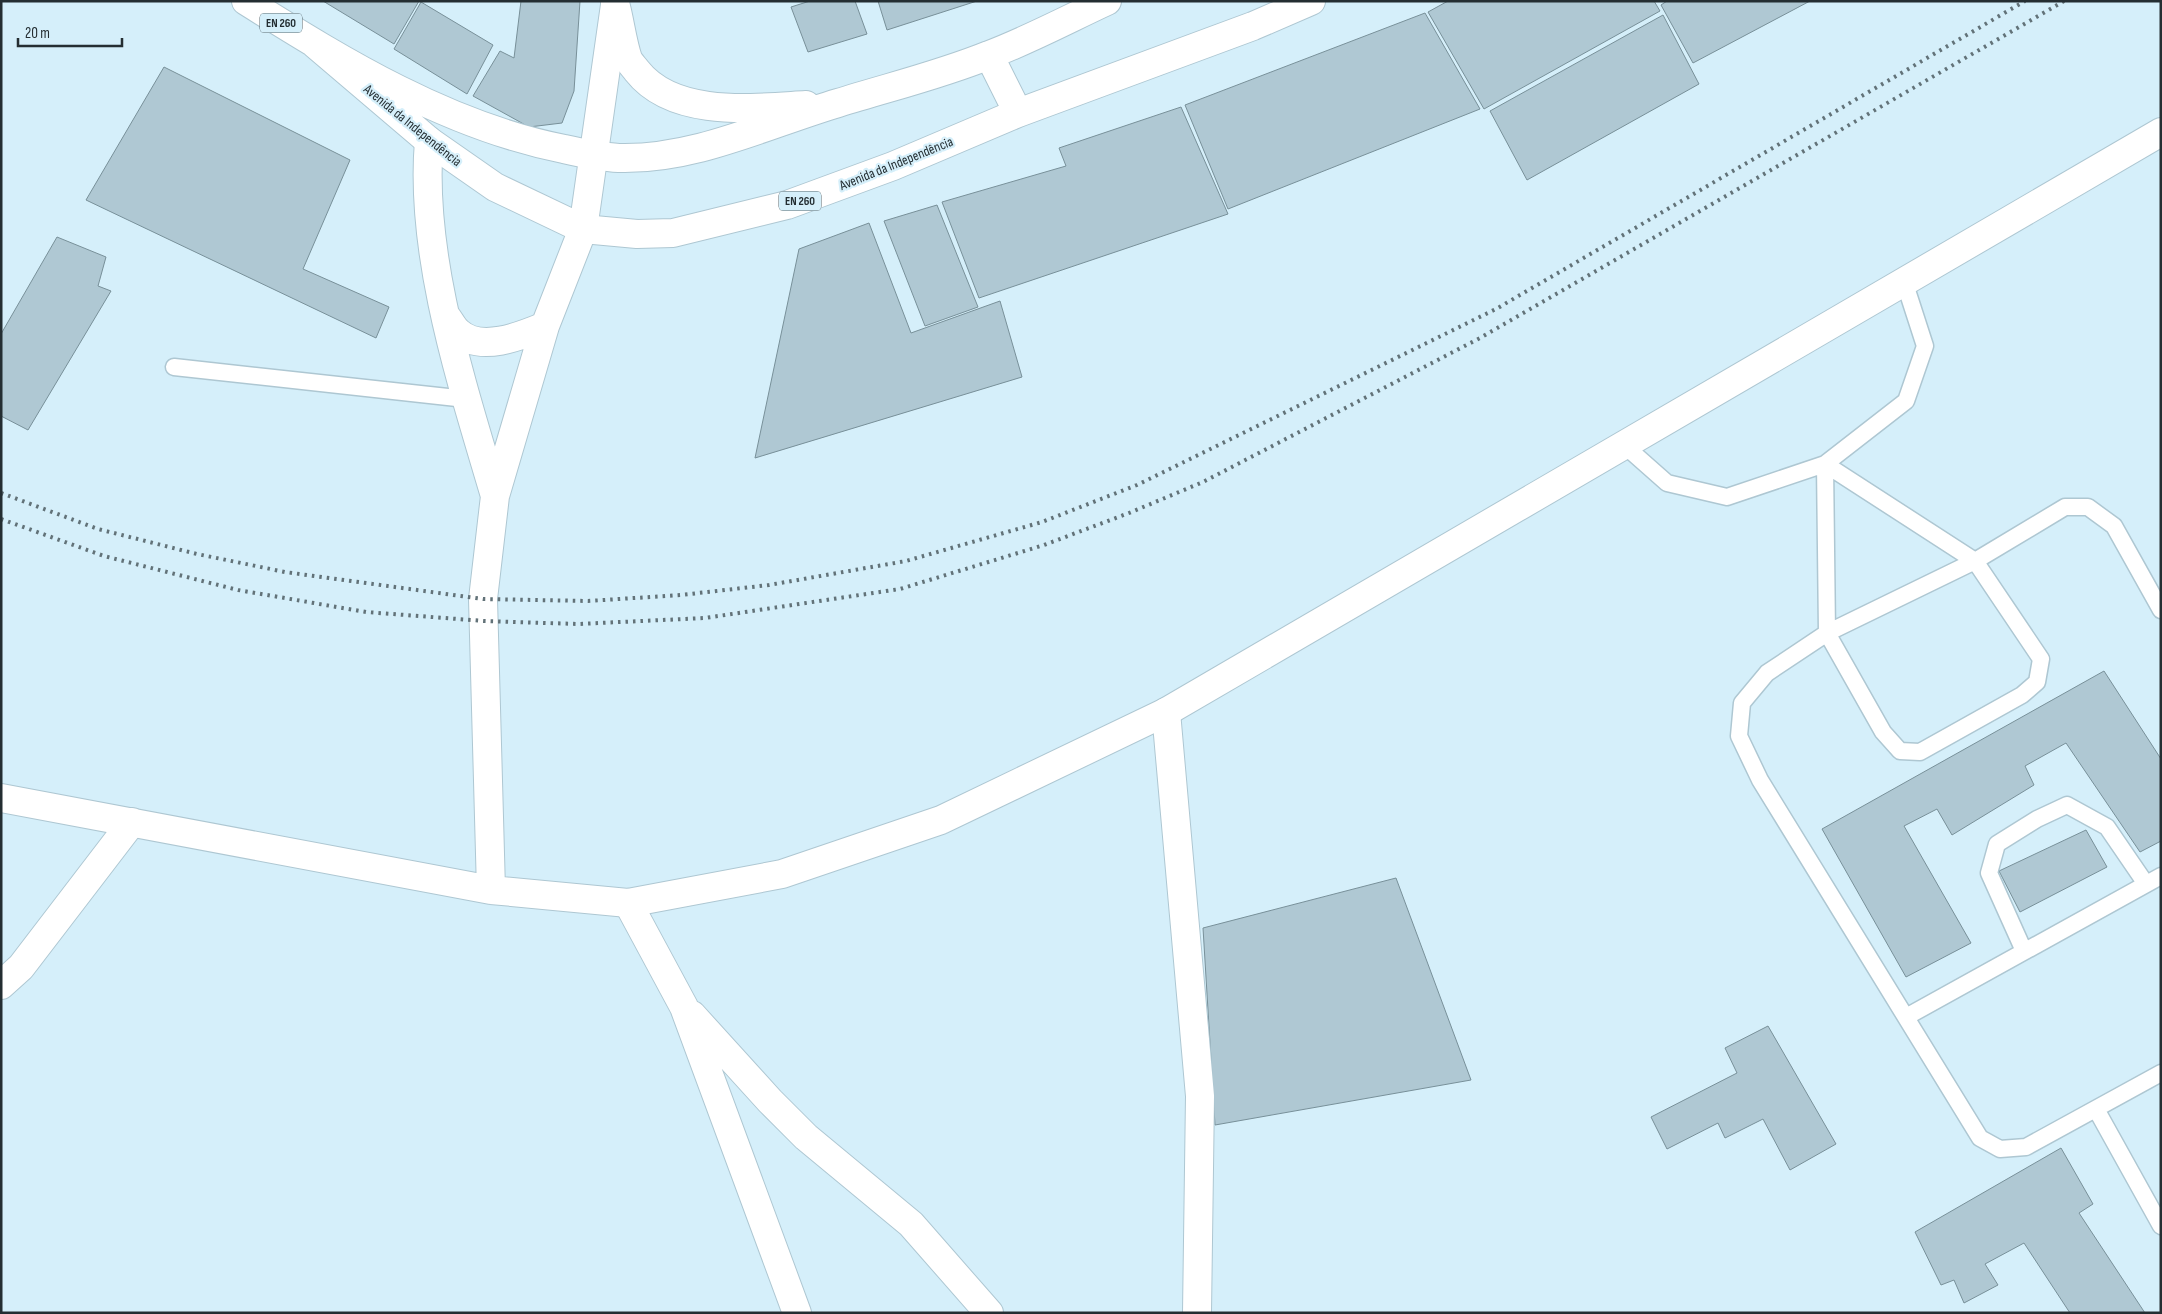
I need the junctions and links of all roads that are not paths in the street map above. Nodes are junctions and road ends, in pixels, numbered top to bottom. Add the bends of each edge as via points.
1 (246, 1) edge
2 (1107, 1) edge
3 (1311, 1) edge
4 (616, 2) edge
5 (315, 44) junction
6 (989, 55) junction
7 (838, 103) junction
8 (1018, 113) junction
9 (2161, 132) edge
10 (429, 142) junction
11 (594, 155) junction
12 (583, 229) junction
13 (1904, 282) junction
14 (446, 316) junction
15 (545, 326) junction
16 (174, 367) dead end
17 (466, 399) junction
18 (1624, 445) junction
19 (1825, 464) junction
20 (495, 496) junction
21 (1975, 561) junction
22 (2161, 610) edge
23 (1827, 633) junction
24 (1166, 712) junction
25 (1, 798) edge
26 (132, 822) junction
27 (2161, 876) edge
28 (2146, 884) junction
29 (491, 890) junction
30 (628, 903) junction
31 (2024, 951) junction
32 (1, 985) edge
33 (684, 1007) junction
34 (1906, 1017) junction
35 (2161, 1073) edge
36 (2096, 1110) junction
37 (2161, 1226) edge
38 (797, 1313) edge
39 (989, 1313) edge
40 (1197, 1313) edge

1 - 5 street, EN 260
2 - 6 street, Avenida da Independência / EN 260
3 - 8 street, Avenida da Independência / EN 260 via 1253,26
4 - 7 street via 629,60 645,82 666,94 701,106 744,108
4 - 11 street
5 - 10 street, Avenida da Independência / EN 260
5 - 11 street, Avenida da Independência / EN 260 via 457,117 521,140
6 - 7 street, Avenida da Independência / EN 260
6 - 8 street
7 - 11 street, Avenida da Independência / EN 260 via 712,144 656,156 619,158
8 - 12 street, Avenida da Independência / EN 260 via 893,166 787,205 673,233 637,234
9 - 13 street
10 - 12 street, Avenida da Independência / EN 260 via 495,187
10 - 14 street via 431,231
11 - 12 street
12 - 15 street
13 - 18 street
13 - 19 lane via 1925,346 1906,401
14 - 15 street via 458,333 485,341 515,339
14 - 17 street
15 - 20 street
16 - 17 lane
17 - 20 street
18 - 19 lane via 1667,483 1727,497
18 - 24 street
19 - 21 lane
19 - 23 lane
20 - 29 street via 484,599
21 - 22 lane via 2065,507 2088,507 2114,526
21 - 23 lane
21 - 23 lane via 2041,659 2037,682 2022,695 1920,752 1900,751 1883,732
23 - 34 lane via 1767,673 1742,702 1738,736 1760,780
24 - 30 street via 941,820 782,874
24 - 40 street via 1200,1096
25 - 26 street
26 - 29 street
26 - 32 street via 21,967
27 - 28 lane
28 - 31 lane
28 - 31 lane via 2107,827 2067,805 2037,819 1997,844 1990,872
29 - 30 street
30 - 33 street
31 - 34 lane
33 - 38 street
33 - 39 street via 806,1137 911,1224
34 - 36 lane via 1980,1138 2000,1149 2026,1147
35 - 36 lane
36 - 37 lane

